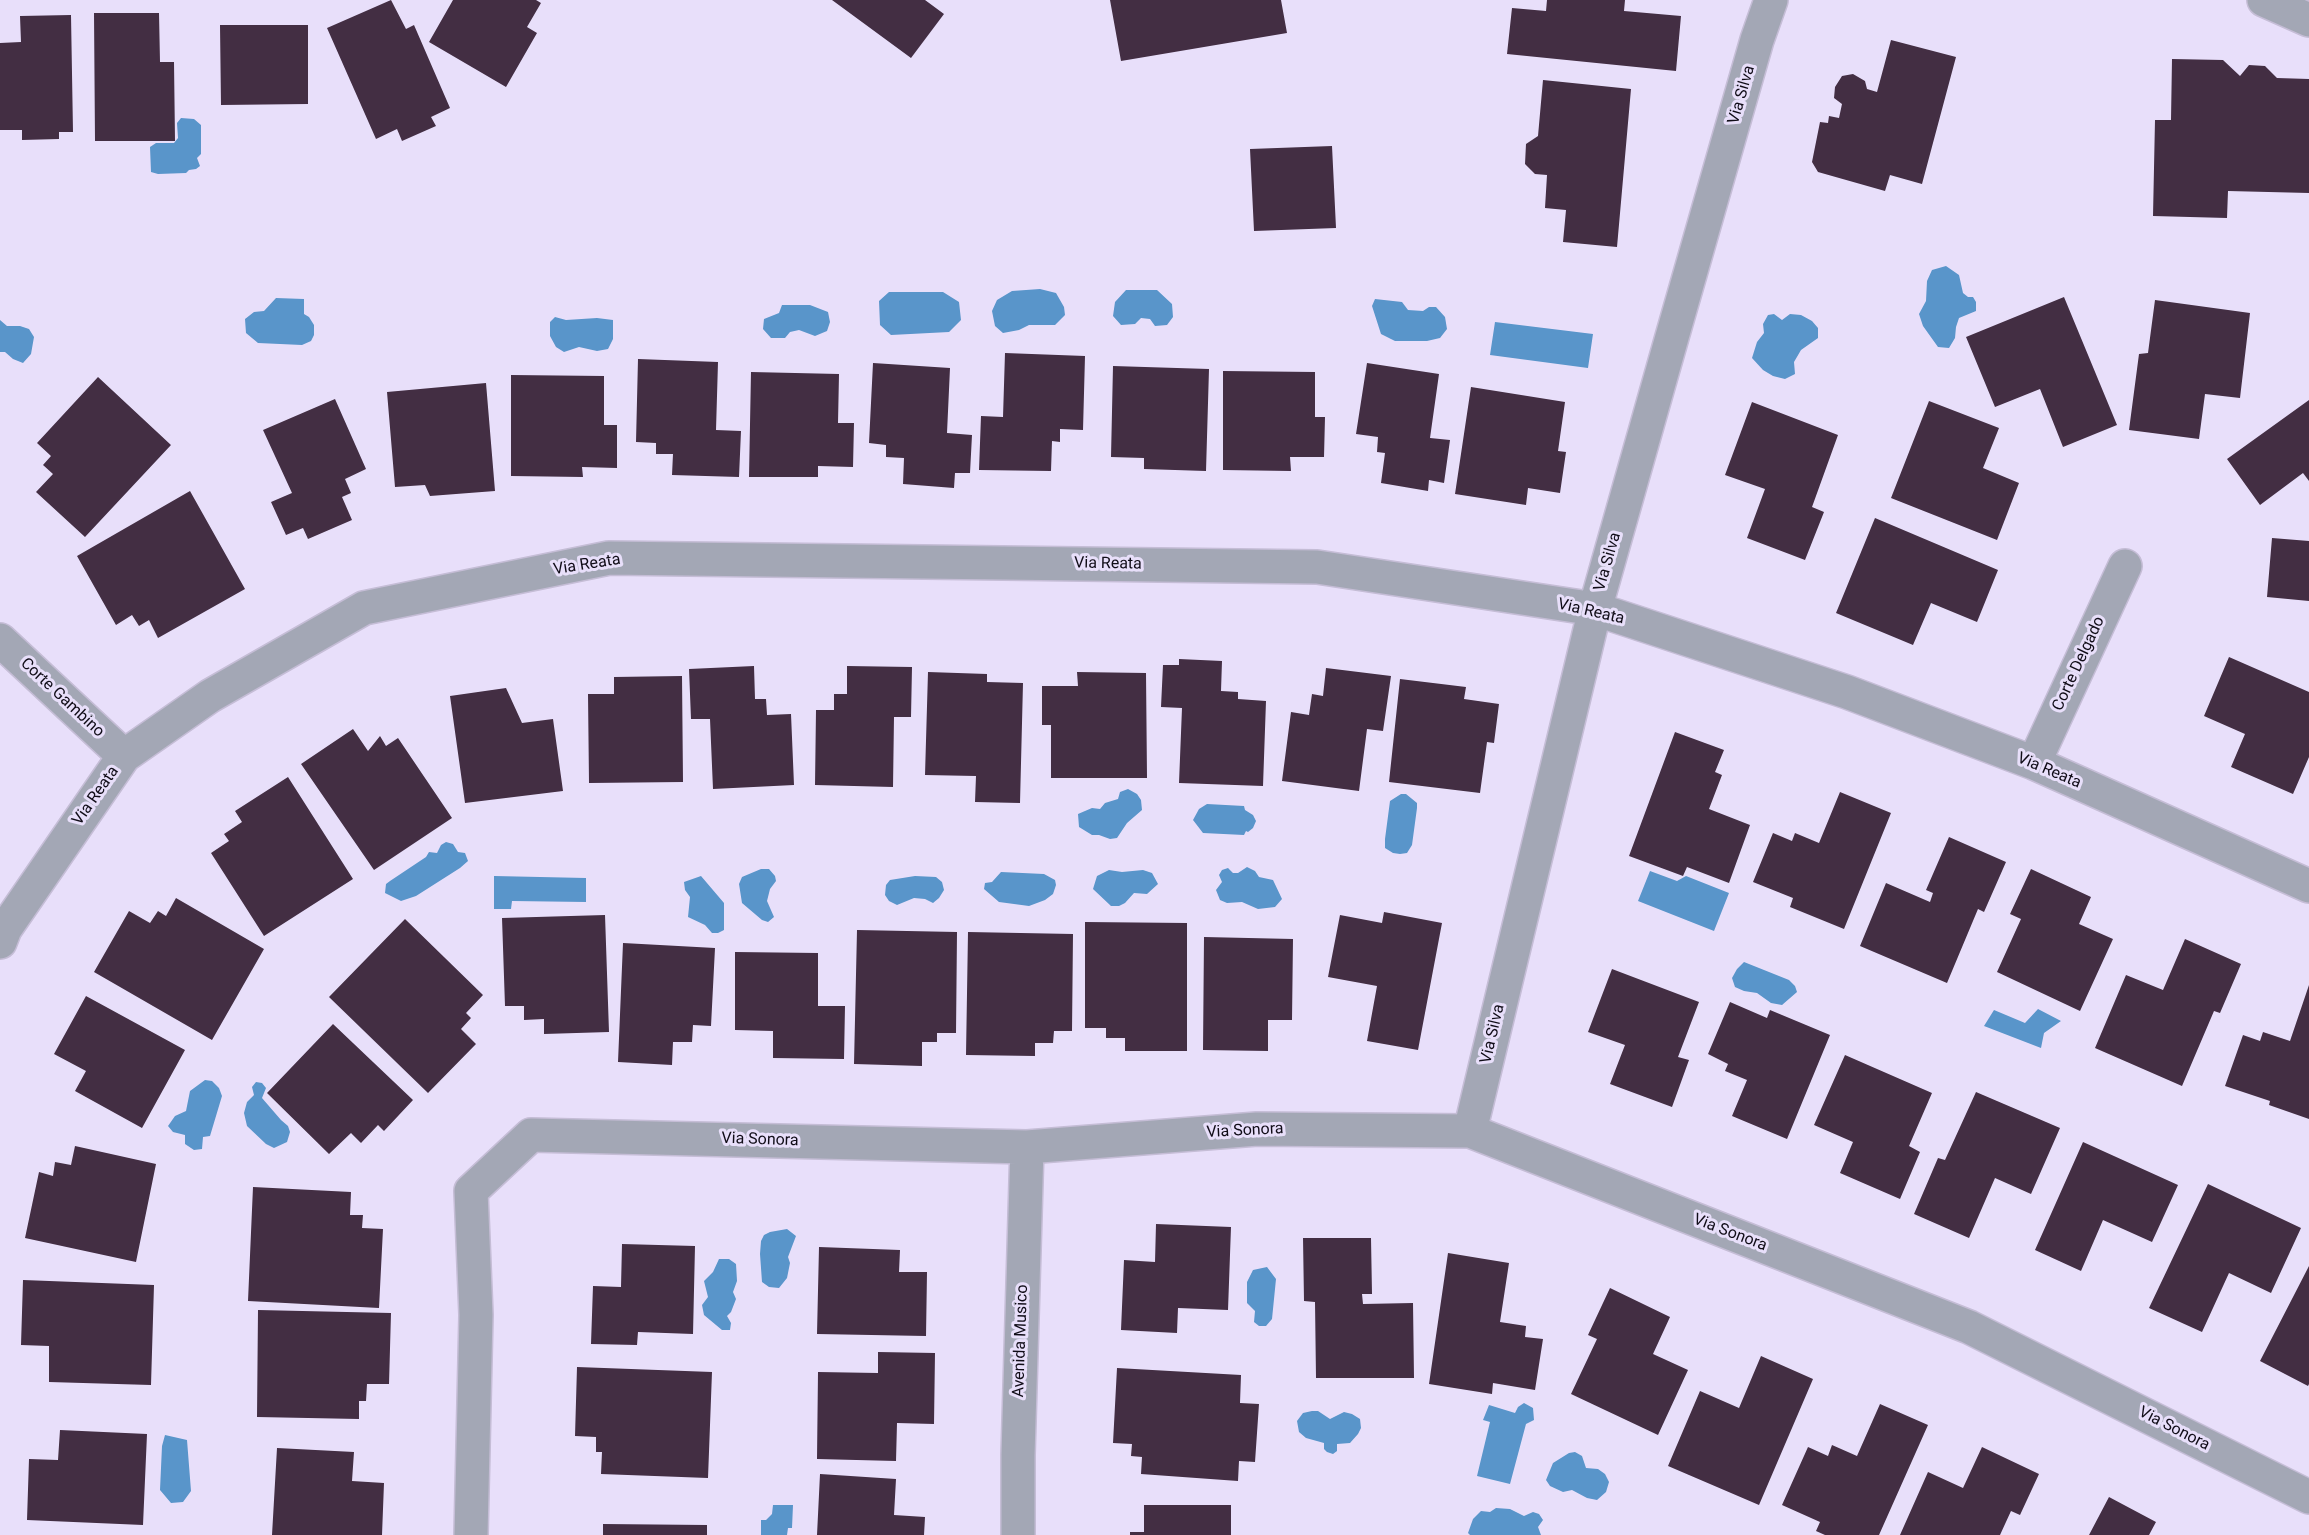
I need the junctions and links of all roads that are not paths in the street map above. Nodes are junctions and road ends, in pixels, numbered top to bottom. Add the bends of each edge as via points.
1 (1771, 0) edge
2 (2264, 0) edge
3 (2309, 20) edge
4 (2125, 566) dead end
5 (1595, 609) junction
6 (0, 640) edge
7 (124, 756) junction
8 (2034, 763) junction
9 (2309, 885) edge
10 (0, 942) edge
11 (1470, 1131) junction
12 (1027, 1147) junction
13 (2309, 1497) edge
14 (471, 1535) edge
15 (1018, 1535) edge

1 - 5 street, Via Silva
2 - 3 street
4 - 8 street, Corte Delgado
5 - 7 street, Via Reata via 1317,567 609,558 364,608 210,696
5 - 8 street, Via Reata via 1847,692
5 - 11 street, Via Silva
6 - 7 street, Corte Gambino
7 - 10 street, Via Reata via 5,929
8 - 9 street, Via Reata
11 - 12 street, Via Sonora via 1257,1129
11 - 13 street, Via Sonora via 1969,1327
12 - 14 street, Via Sonora via 531,1136 471,1191 476,1315
12 - 15 street, Avenida Musico

